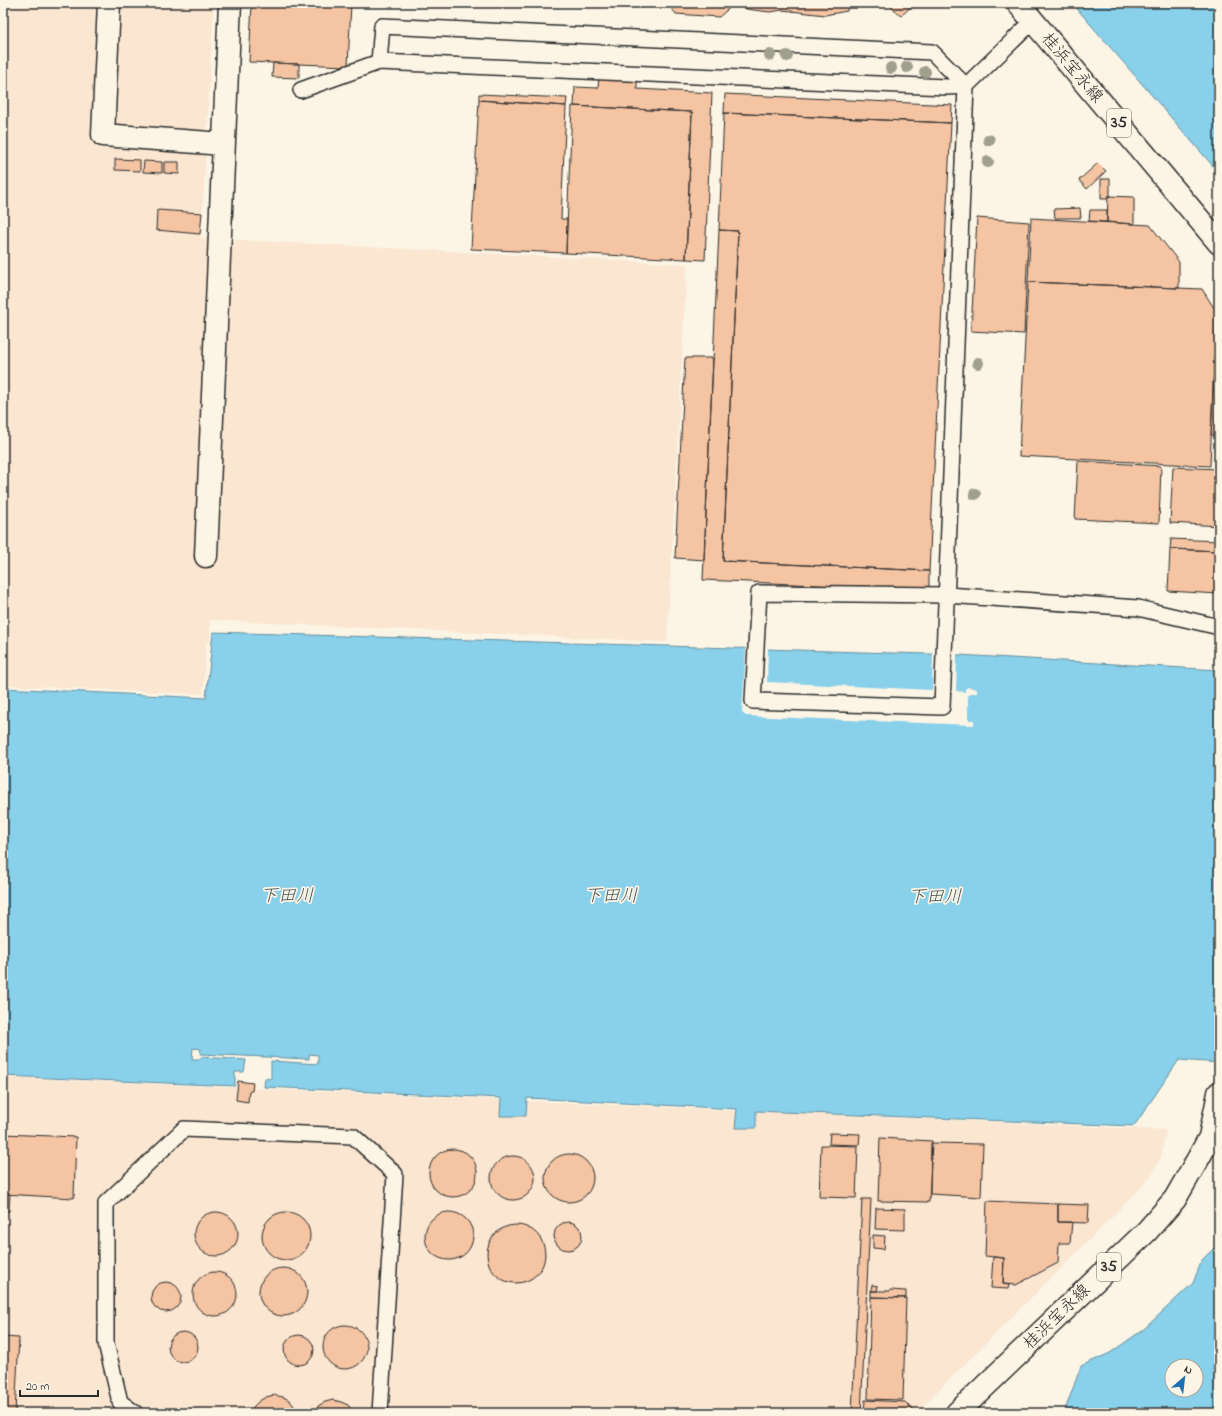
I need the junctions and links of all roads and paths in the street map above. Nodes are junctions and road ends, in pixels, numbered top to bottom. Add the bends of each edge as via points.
1 (109, 3) edge
2 (230, 3) edge
3 (1018, 3) edge
4 (1033, 21) junction
5 (380, 62) junction
6 (966, 86) junction
7 (301, 90) dead end
8 (223, 144) junction
9 (1219, 243) edge
10 (206, 556) dead end
11 (947, 595) junction
12 (1219, 627) edge
13 (1219, 1093) edge
14 (1214, 1136) edge
15 (135, 1413) edge
16 (380, 1413) edge
17 (957, 1413) edge

1 - 8 street via 103,135
2 - 8 street
3 - 4 street, 桂浜宝永線 / 35
4 - 6 lane
4 - 9 street, 桂浜宝永線 / 35
5 - 6 lane via 938,87
5 - 6 lane via 382,26 932,52
5 - 7 lane
6 - 11 lane
8 - 10 street
11 - 11 lane via 942,707 753,701 759,593
11 - 12 lane via 1138,608
13 - 14 street, 桂浜宝永線 / 35
14 - 17 street, 桂浜宝永線 / 35 via 1175,1199 1147,1231
15 - 16 lane via 120,1402 106,1343 106,1203 184,1129 353,1136 395,1174

